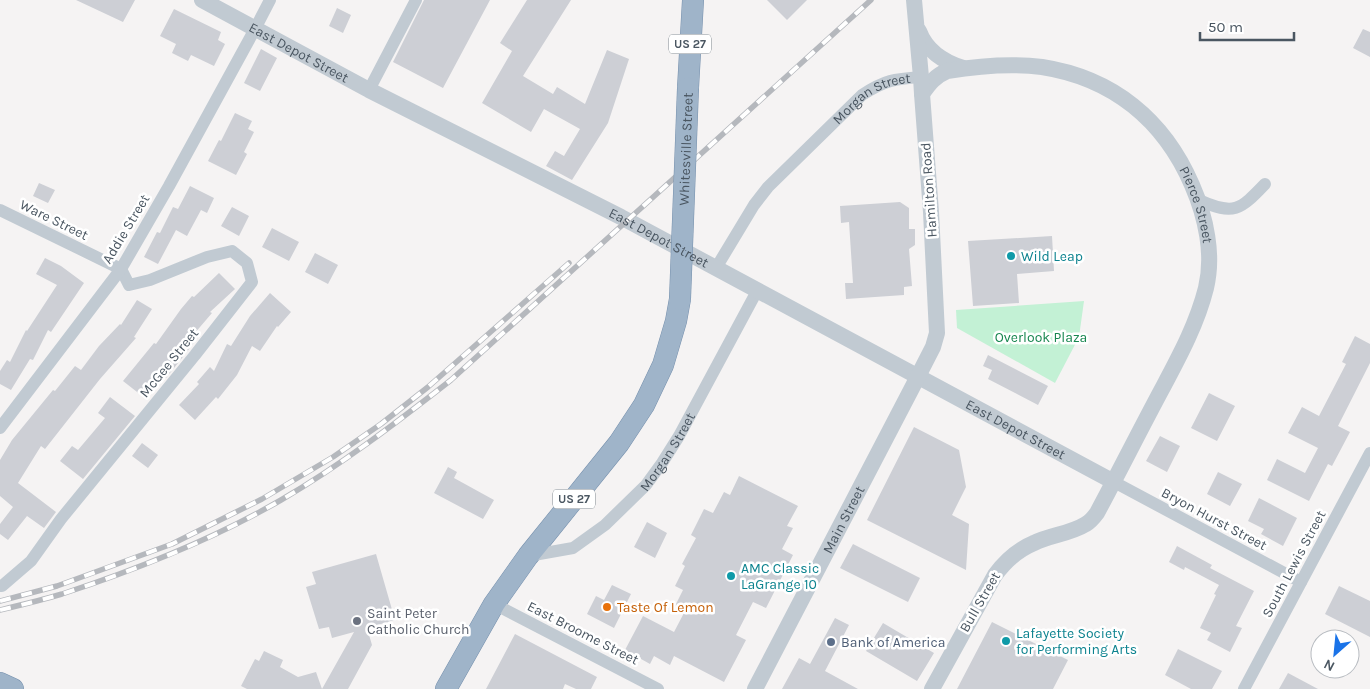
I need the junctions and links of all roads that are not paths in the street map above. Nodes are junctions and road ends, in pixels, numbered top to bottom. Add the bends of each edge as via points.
1 (202, 0) edge
2 (270, 0) edge
3 (416, 0) edge
4 (692, 0) edge
5 (914, 0) edge
6 (916, 25) junction
7 (255, 29) junction
8 (963, 68) junction
9 (921, 77) junction
10 (369, 90) junction
11 (922, 94) junction
12 (1266, 184) dead end
13 (1199, 200) junction
14 (0, 210) edge
15 (716, 268) junction
16 (121, 269) junction
17 (757, 291) junction
18 (918, 377) junction
19 (1, 425) edge
20 (1370, 453) edge
21 (1114, 482) junction
22 (528, 556) junction
23 (1301, 582) junction
24 (0, 586) edge
25 (494, 604) junction
26 (0, 683) edge
27 (13, 689) edge
28 (446, 689) edge
29 (658, 689) edge
30 (755, 689) edge
31 (932, 689) edge
32 (1244, 689) edge

1 - 7 street, East Depot Street
2 - 7 street, Addie Street
3 - 10 street
4 - 22 highway, Whitesville Street / US 27, bridge via 680,299 676,321 665,357 644,405 619,443
5 - 6 street, Hamilton Road
6 - 8 street via 921,37 938,57
6 - 9 street, Hamilton Road
7 - 10 street, East Depot Street
7 - 16 street, Addie Street
8 - 11 street, Pierce Street via 941,74
8 - 13 street, Pierce Street via 998,65 1041,67 1102,85 1148,118 1166,138 1184,166
9 - 11 street, Hamilton Road
9 - 15 street, Morgan Street via 894,79 862,95 768,187
10 - 15 street, East Depot Street
11 - 18 street, Hamilton Road via 937,333
12 - 13 street via 1246,202 1233,208 1220,209
13 - 21 street, Pierce Street via 1209,255 1206,290 1194,326
14 - 16 street, Ware Street
15 - 17 street, East Depot Street
16 - 19 street, Addie Street
16 - 24 street, McGee Street via 129,285 232,251 247,263 252,282 61,519 31,561
17 - 18 street, East Depot Street
17 - 22 street, Morgan Street via 679,436 646,485 605,525 573,548
18 - 21 street, East Depot Street
18 - 30 street, Main Street
20 - 23 street, South Lewis Street
21 - 23 street, Bryon Hurst Street
21 - 31 street, Bull Street via 1087,524 1035,542 1004,562
22 - 25 highway, US 27
23 - 32 street, South Lewis Street
25 - 28 highway, US 27
25 - 29 street, East Broome Street
26 - 27 highway

